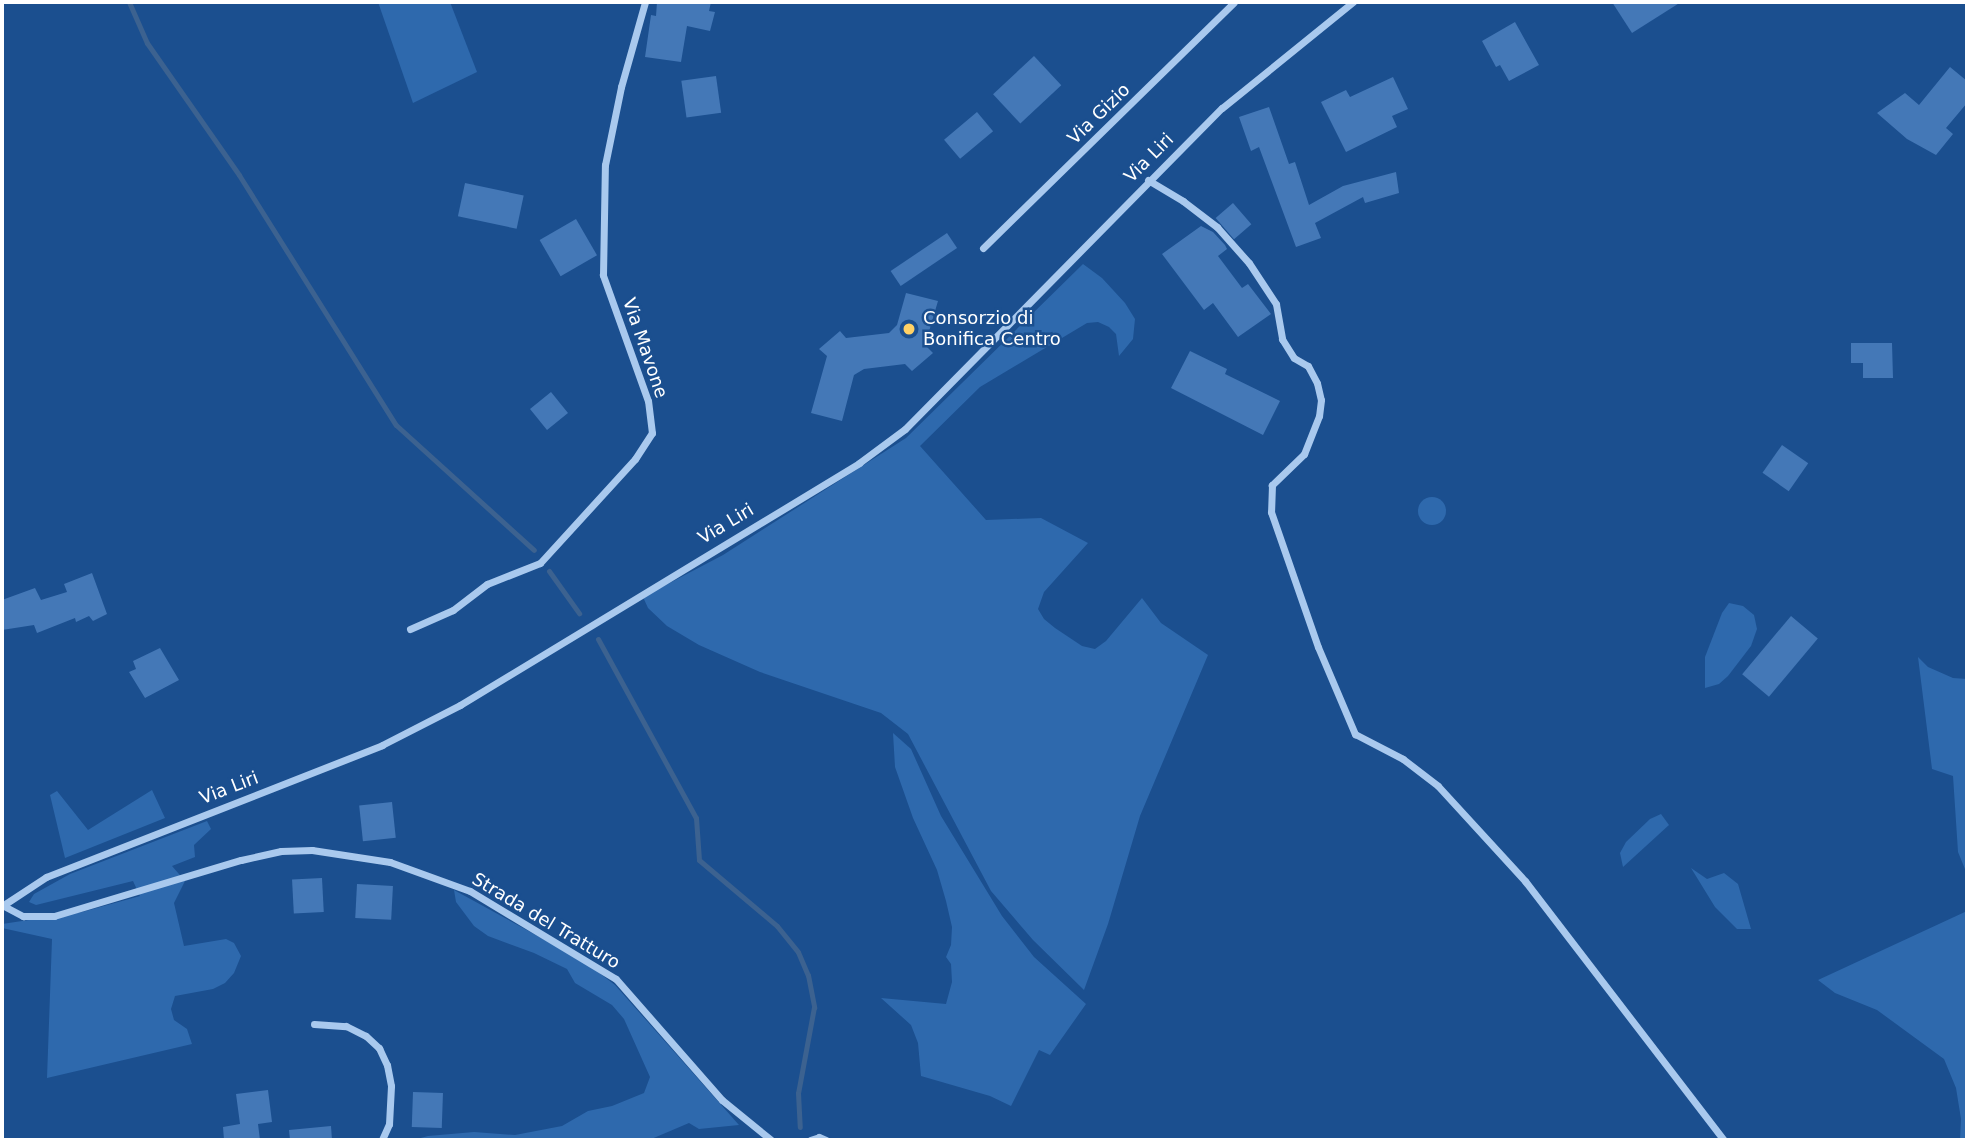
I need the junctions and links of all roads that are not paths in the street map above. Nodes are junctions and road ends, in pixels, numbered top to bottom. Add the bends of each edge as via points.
1 (645, 2) edge
2 (1234, 2) edge
3 (1335, 2) edge
4 (1353, 2) edge
5 (1339, 12) junction
6 (1148, 180) junction
7 (983, 248) dead end
8 (410, 629) dead end
9 (2, 906) edge
10 (314, 1024) dead end
11 (382, 1140) edge
12 (771, 1140) edge
13 (810, 1140) edge
14 (826, 1140) edge
15 (1724, 1140) edge

1 - 8 street, Via Mavone via 621,87 606,165 603,275 648,401 652,433 635,459 540,563 487,584 453,610
2 - 7 street, Via Gizio
3 - 5 street
4 - 5 street, Via Liri
5 - 6 street, Via Liri via 1222,108
6 - 9 street, Via Liri via 905,429 859,463 460,705 382,745 46,877
6 - 15 street via 1217,227 1250,263 1276,304 1282,339 1294,358 1308,366 1317,383 1319,416 1304,454 1272,485 1271,512 1355,734 1403,759 1438,786 1525,881
9 - 12 street, Strada del Tratturo via 23,916 54,916 281,851 312,850 390,862 470,891 616,979 722,1100
10 - 11 street via 346,1026 379,1048 391,1086 389,1124
13 - 14 street

